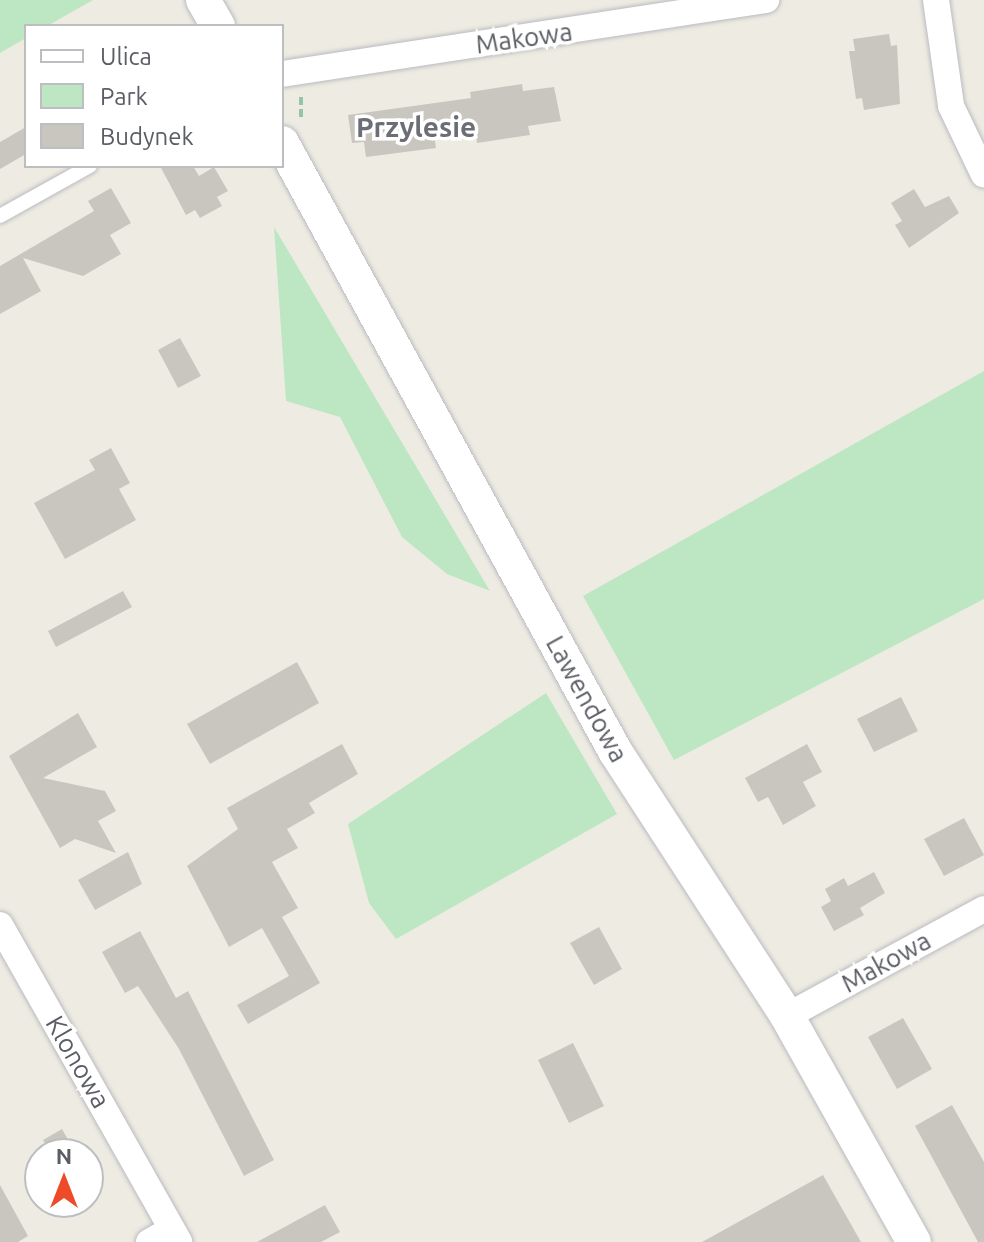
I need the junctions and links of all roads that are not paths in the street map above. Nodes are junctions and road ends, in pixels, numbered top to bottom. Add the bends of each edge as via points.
1 (203, 0) edge
2 (766, 0) edge
3 (936, 0) edge
4 (682, 7) edge
5 (217, 24) edge
6 (290, 73) edge
7 (293, 139) edge
8 (86, 168) edge
9 (984, 175) edge
10 (0, 216) edge
11 (984, 909) edge
12 (0, 925) edge
13 (787, 1016) junction
14 (176, 1235) edge
15 (149, 1242) edge
16 (914, 1242) edge

1 - 5 street
2 - 4 street, Makowa
3 - 9 street via 951,106
4 - 6 street, Makowa
7 - 13 street, Lawendowa via 628,774
8 - 10 lane
11 - 13 street, Makowa
12 - 14 street, Klonowa
13 - 16 street, Lawendowa
14 - 15 street

